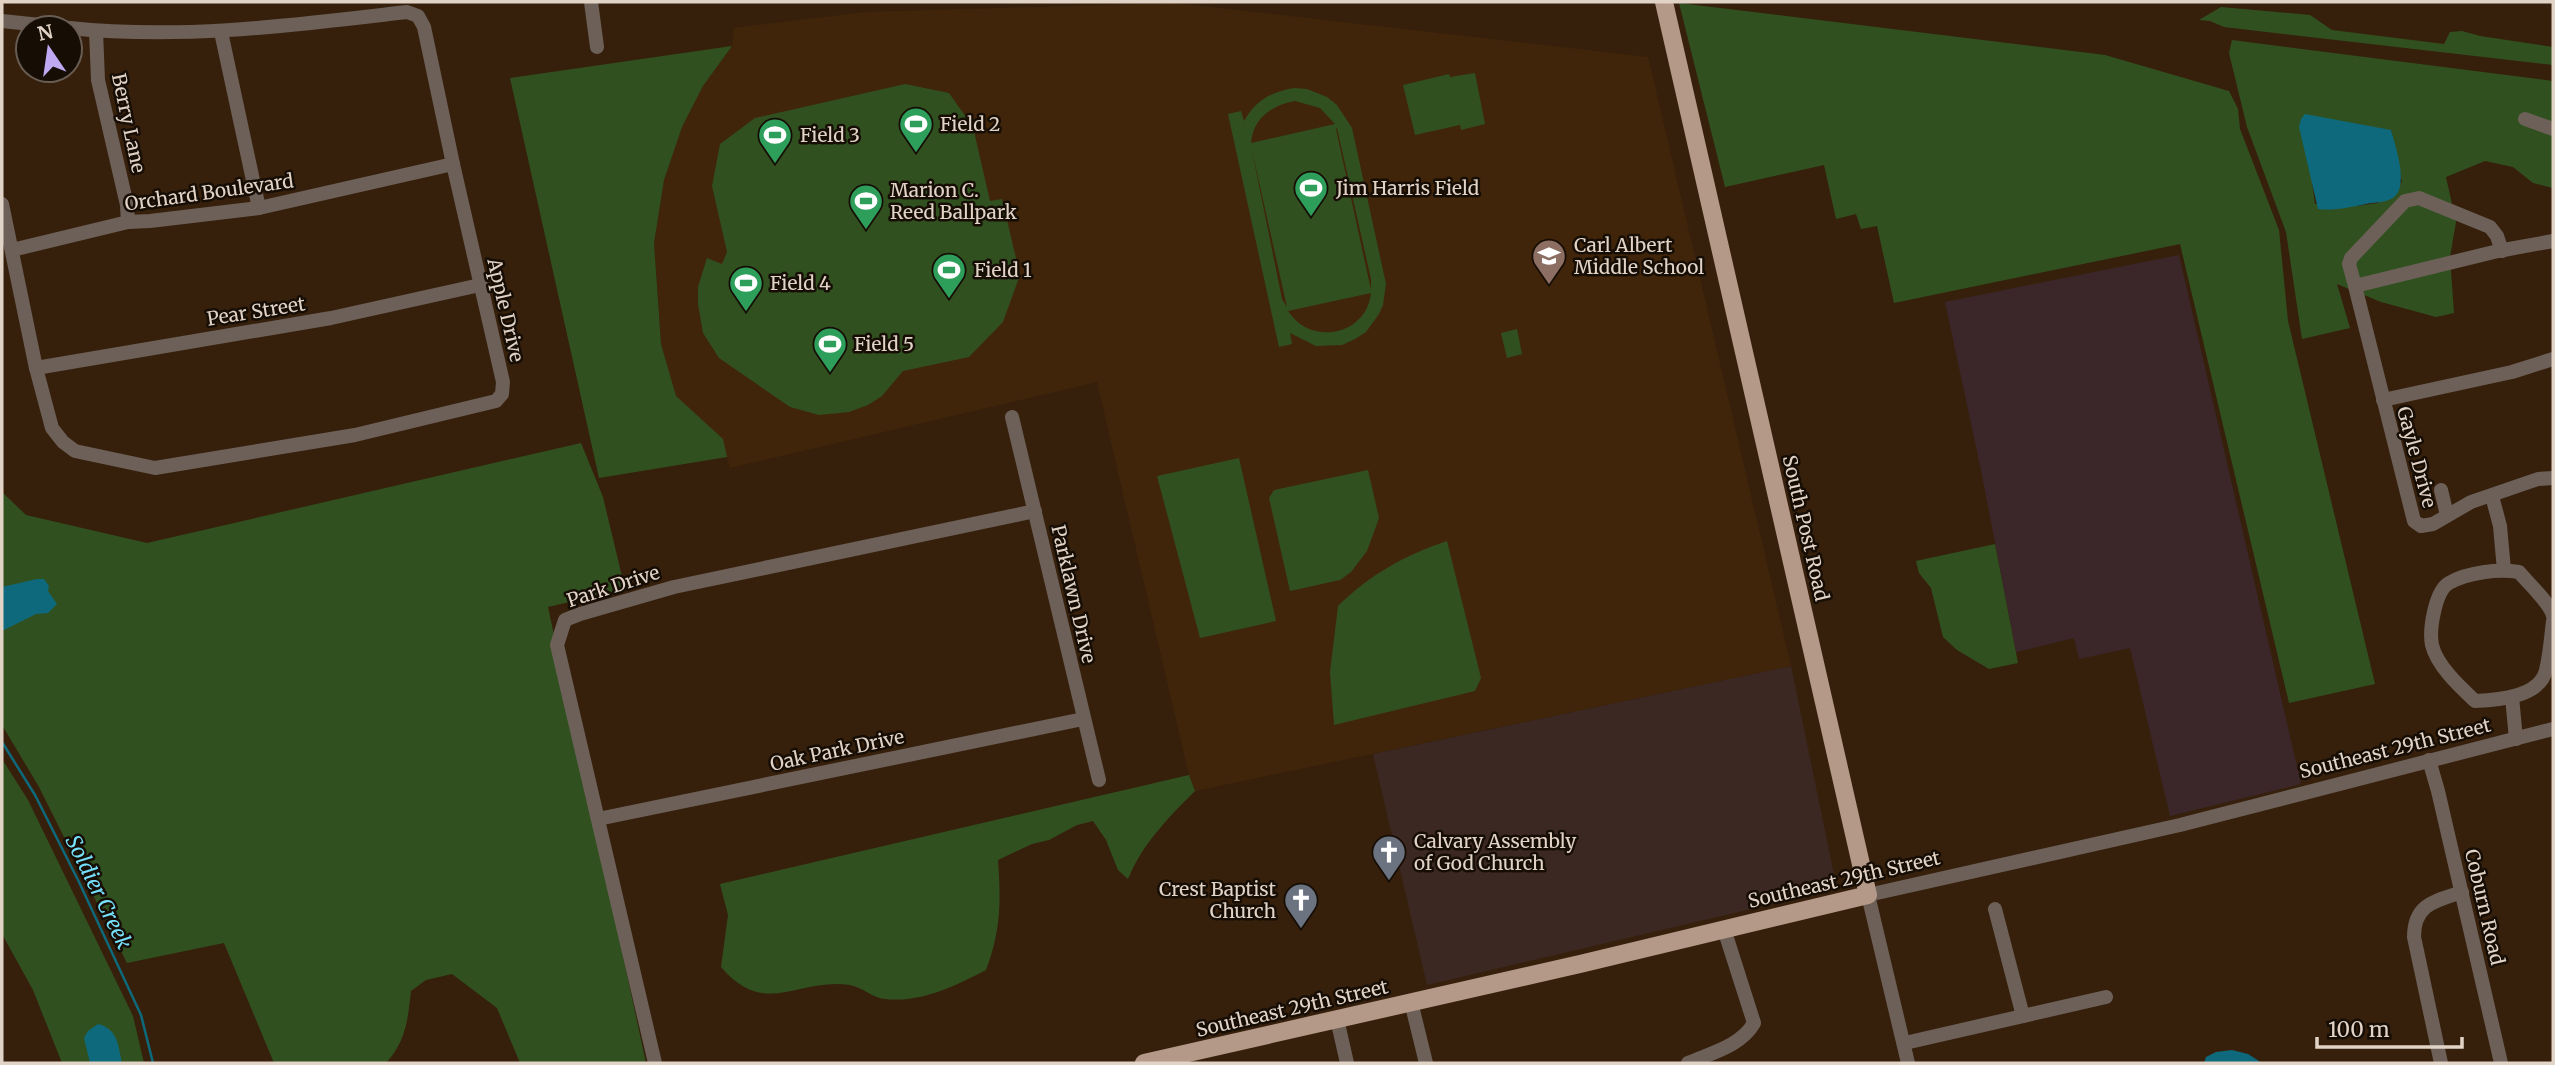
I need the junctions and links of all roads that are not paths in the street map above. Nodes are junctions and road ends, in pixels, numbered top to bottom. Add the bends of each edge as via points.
1 (591, 2) edge
2 (1664, 2) edge
3 (84, 30) edge
4 (96, 31) junction
5 (220, 32) junction
6 (597, 47) dead end
7 (2525, 118) dead end
8 (2553, 129) edge
9 (453, 164) junction
10 (2, 204) edge
11 (259, 208) junction
12 (128, 222) junction
13 (2553, 242) edge
14 (12, 250) junction
15 (2501, 250) junction
16 (480, 285) junction
17 (2355, 286) junction
18 (2553, 359) edge
19 (36, 369) junction
20 (2383, 400) junction
21 (1012, 417) dead end
22 (2553, 478) edge
23 (2441, 490) dead end
24 (2492, 496) junction
25 (1035, 511) junction
26 (2447, 515) junction
27 (2504, 570) junction
28 (2553, 619) edge
29 (2512, 697) junction
30 (1083, 719) junction
31 (2553, 729) edge
32 (2516, 739) junction
33 (2429, 760) junction
34 (1099, 780) dead end
35 (598, 819) junction
36 (2462, 892) junction
37 (1868, 895) junction
38 (1995, 909) dead end
39 (1724, 929) junction
40 (2106, 997) dead end
41 (1412, 1002) junction
42 (2023, 1016) junction
43 (1337, 1019) junction
44 (1905, 1044) junction
45 (1202, 1057) edge
46 (655, 1063) edge
47 (1144, 1063) edge
48 (1347, 1063) edge
49 (1426, 1063) edge
50 (1688, 1063) edge
51 (1908, 1063) edge
52 (2441, 1063) edge
53 (2501, 1063) edge

1 - 6 street
2 - 37 main road, South Post Road
3 - 4 street, Apple Drive
4 - 5 street, Apple Drive
4 - 12 street, Berry Lane via 98,80
5 - 9 street, Apple Drive via 407,12 418,16
5 - 11 street
7 - 8 street
9 - 11 street, Orchard Boulevard
9 - 16 street, Apple Drive
10 - 14 street, Apple Drive
11 - 12 street, Orchard Boulevard
12 - 14 street, Orchard Boulevard
13 - 15 street
14 - 19 street, Apple Drive
15 - 17 street
15 - 17 street, Gayle Drive via 2490,227 2419,198 2404,201 2351,258
16 - 19 street, Pear Street via 331,318
16 - 19 street, Apple Drive via 503,382 496,401 337,438 155,468 75,451 52,428
17 - 20 street, Gayle Drive
18 - 20 street, Gayle Drive
20 - 26 street, Gayle Drive via 2414,521 2421,526 2433,524
21 - 25 street, Parklawn Drive
22 - 24 street, Gayle Drive
23 - 26 street
24 - 26 street, Gayle Drive
24 - 27 street
25 - 30 street, Parklawn Drive
25 - 35 street, Park Drive via 674,587 565,620 557,645
27 - 28 street via 2519,572 2552,608
27 - 29 street via 2447,584 2438,596 2432,645 2459,687 2476,701
28 - 29 street via 2541,682
29 - 32 street
30 - 34 street, Parklawn Drive
30 - 35 street, Oak Park Drive
31 - 32 street, Southeast 29th Street
32 - 33 street, Southeast 29th Street
33 - 36 street, Coburn Road
33 - 37 street, Southeast 29th Street via 2180,825
35 - 46 street, Park Drive
36 - 52 street via 2431,902 2417,914 2414,927
36 - 53 street, Coburn Road
37 - 39 main road, Southeast 29th Street
37 - 44 street, South Post Road
38 - 42 street
39 - 41 main road, Southeast 29th Street
39 - 50 street via 1754,1023 1748,1034
40 - 42 street
41 - 43 main road, Southeast 29th Street
41 - 49 street
42 - 44 street
43 - 45 main road, Southeast 29th Street
43 - 48 street
44 - 51 street, South Post Road
45 - 47 main road, Southeast 29th Street

